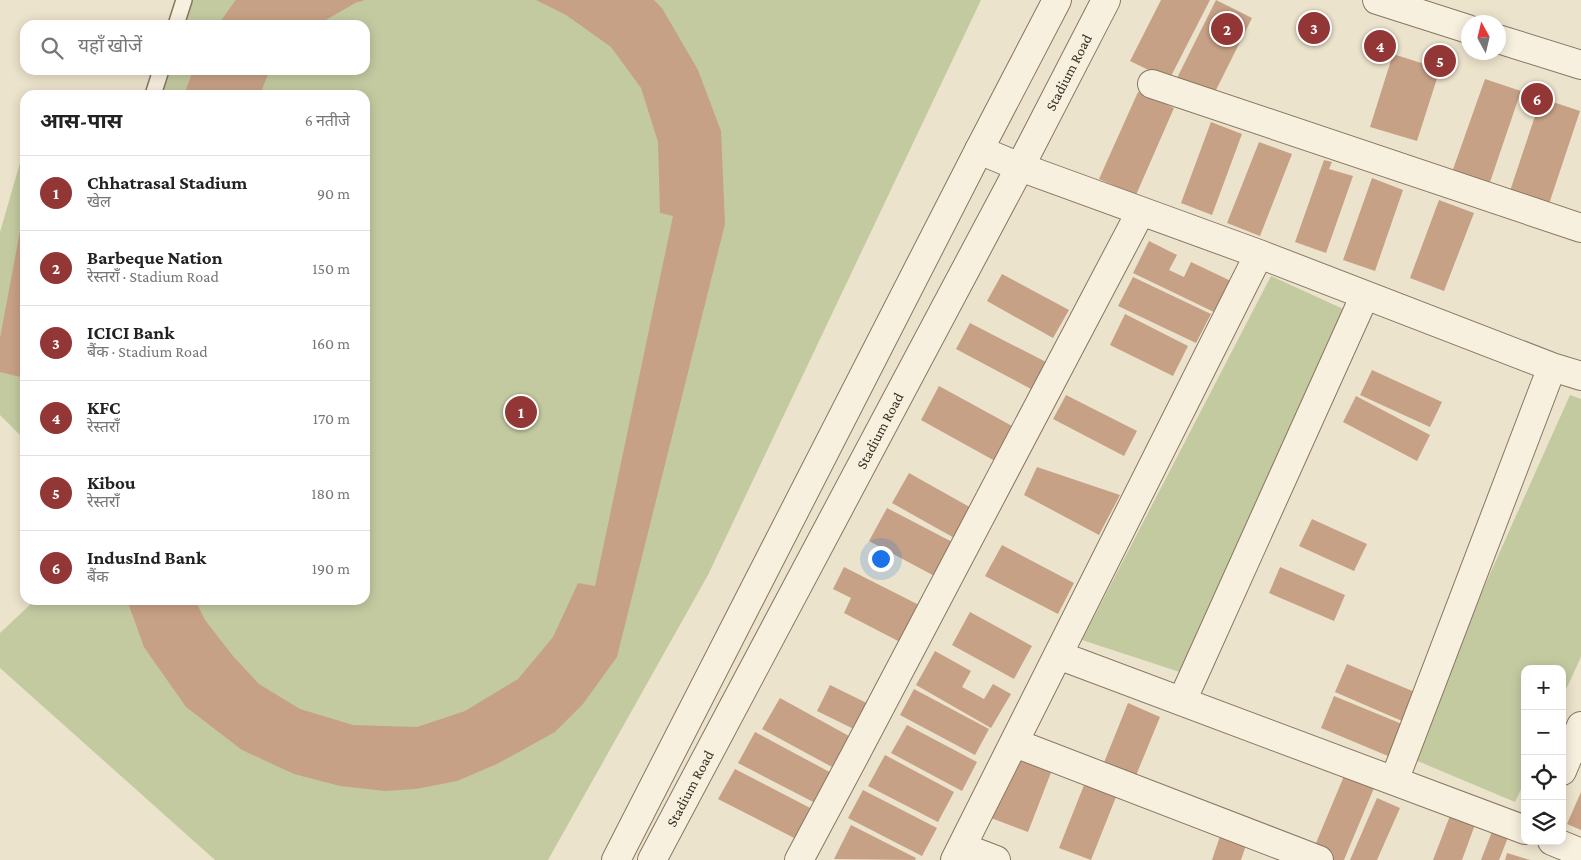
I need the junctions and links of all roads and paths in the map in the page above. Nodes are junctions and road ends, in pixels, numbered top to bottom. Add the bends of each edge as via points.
1 (184, 0) edge
2 (1057, 0) edge
3 (1106, 0) edge
4 (1377, 0) edge
5 (178, 20) edge
6 (1461, 27) edge
7 (1506, 42) edge
8 (1581, 65) edge
9 (159, 75) edge
10 (1152, 84) dead end
11 (155, 90) edge
12 (979, 150) junction
13 (1020, 167) junction
14 (1141, 211) junction
15 (1581, 228) edge
16 (1259, 254) junction
17 (1365, 295) junction
18 (1552, 367) junction
19 (1581, 376) edge
20 (1058, 655) junction
21 (1182, 701) junction
22 (1581, 726) edge
23 (1015, 743) junction
24 (1566, 762) edge
25 (1394, 781) junction
26 (1521, 829) edge
27 (1562, 845) edge
28 (1581, 853) edge
29 (959, 854) edge
30 (616, 860) edge
31 (652, 860) edge
32 (799, 860) edge
33 (996, 860) edge
34 (1319, 860) edge

1 - 5 lane
2 - 12 street
3 - 13 street, Stadium Road
4 - 6 street
7 - 8 street
9 - 11 lane
10 - 15 street
12 - 13 street
12 - 30 street
13 - 14 street
13 - 31 street, Stadium Road
14 - 16 street
14 - 32 street
16 - 17 street
16 - 20 street
17 - 18 street
17 - 21 street
18 - 19 street
18 - 25 street
20 - 21 street
20 - 23 street
21 - 25 street
22 - 24 street
23 - 29 street
23 - 34 street
25 - 26 street
27 - 28 street
29 - 33 street

